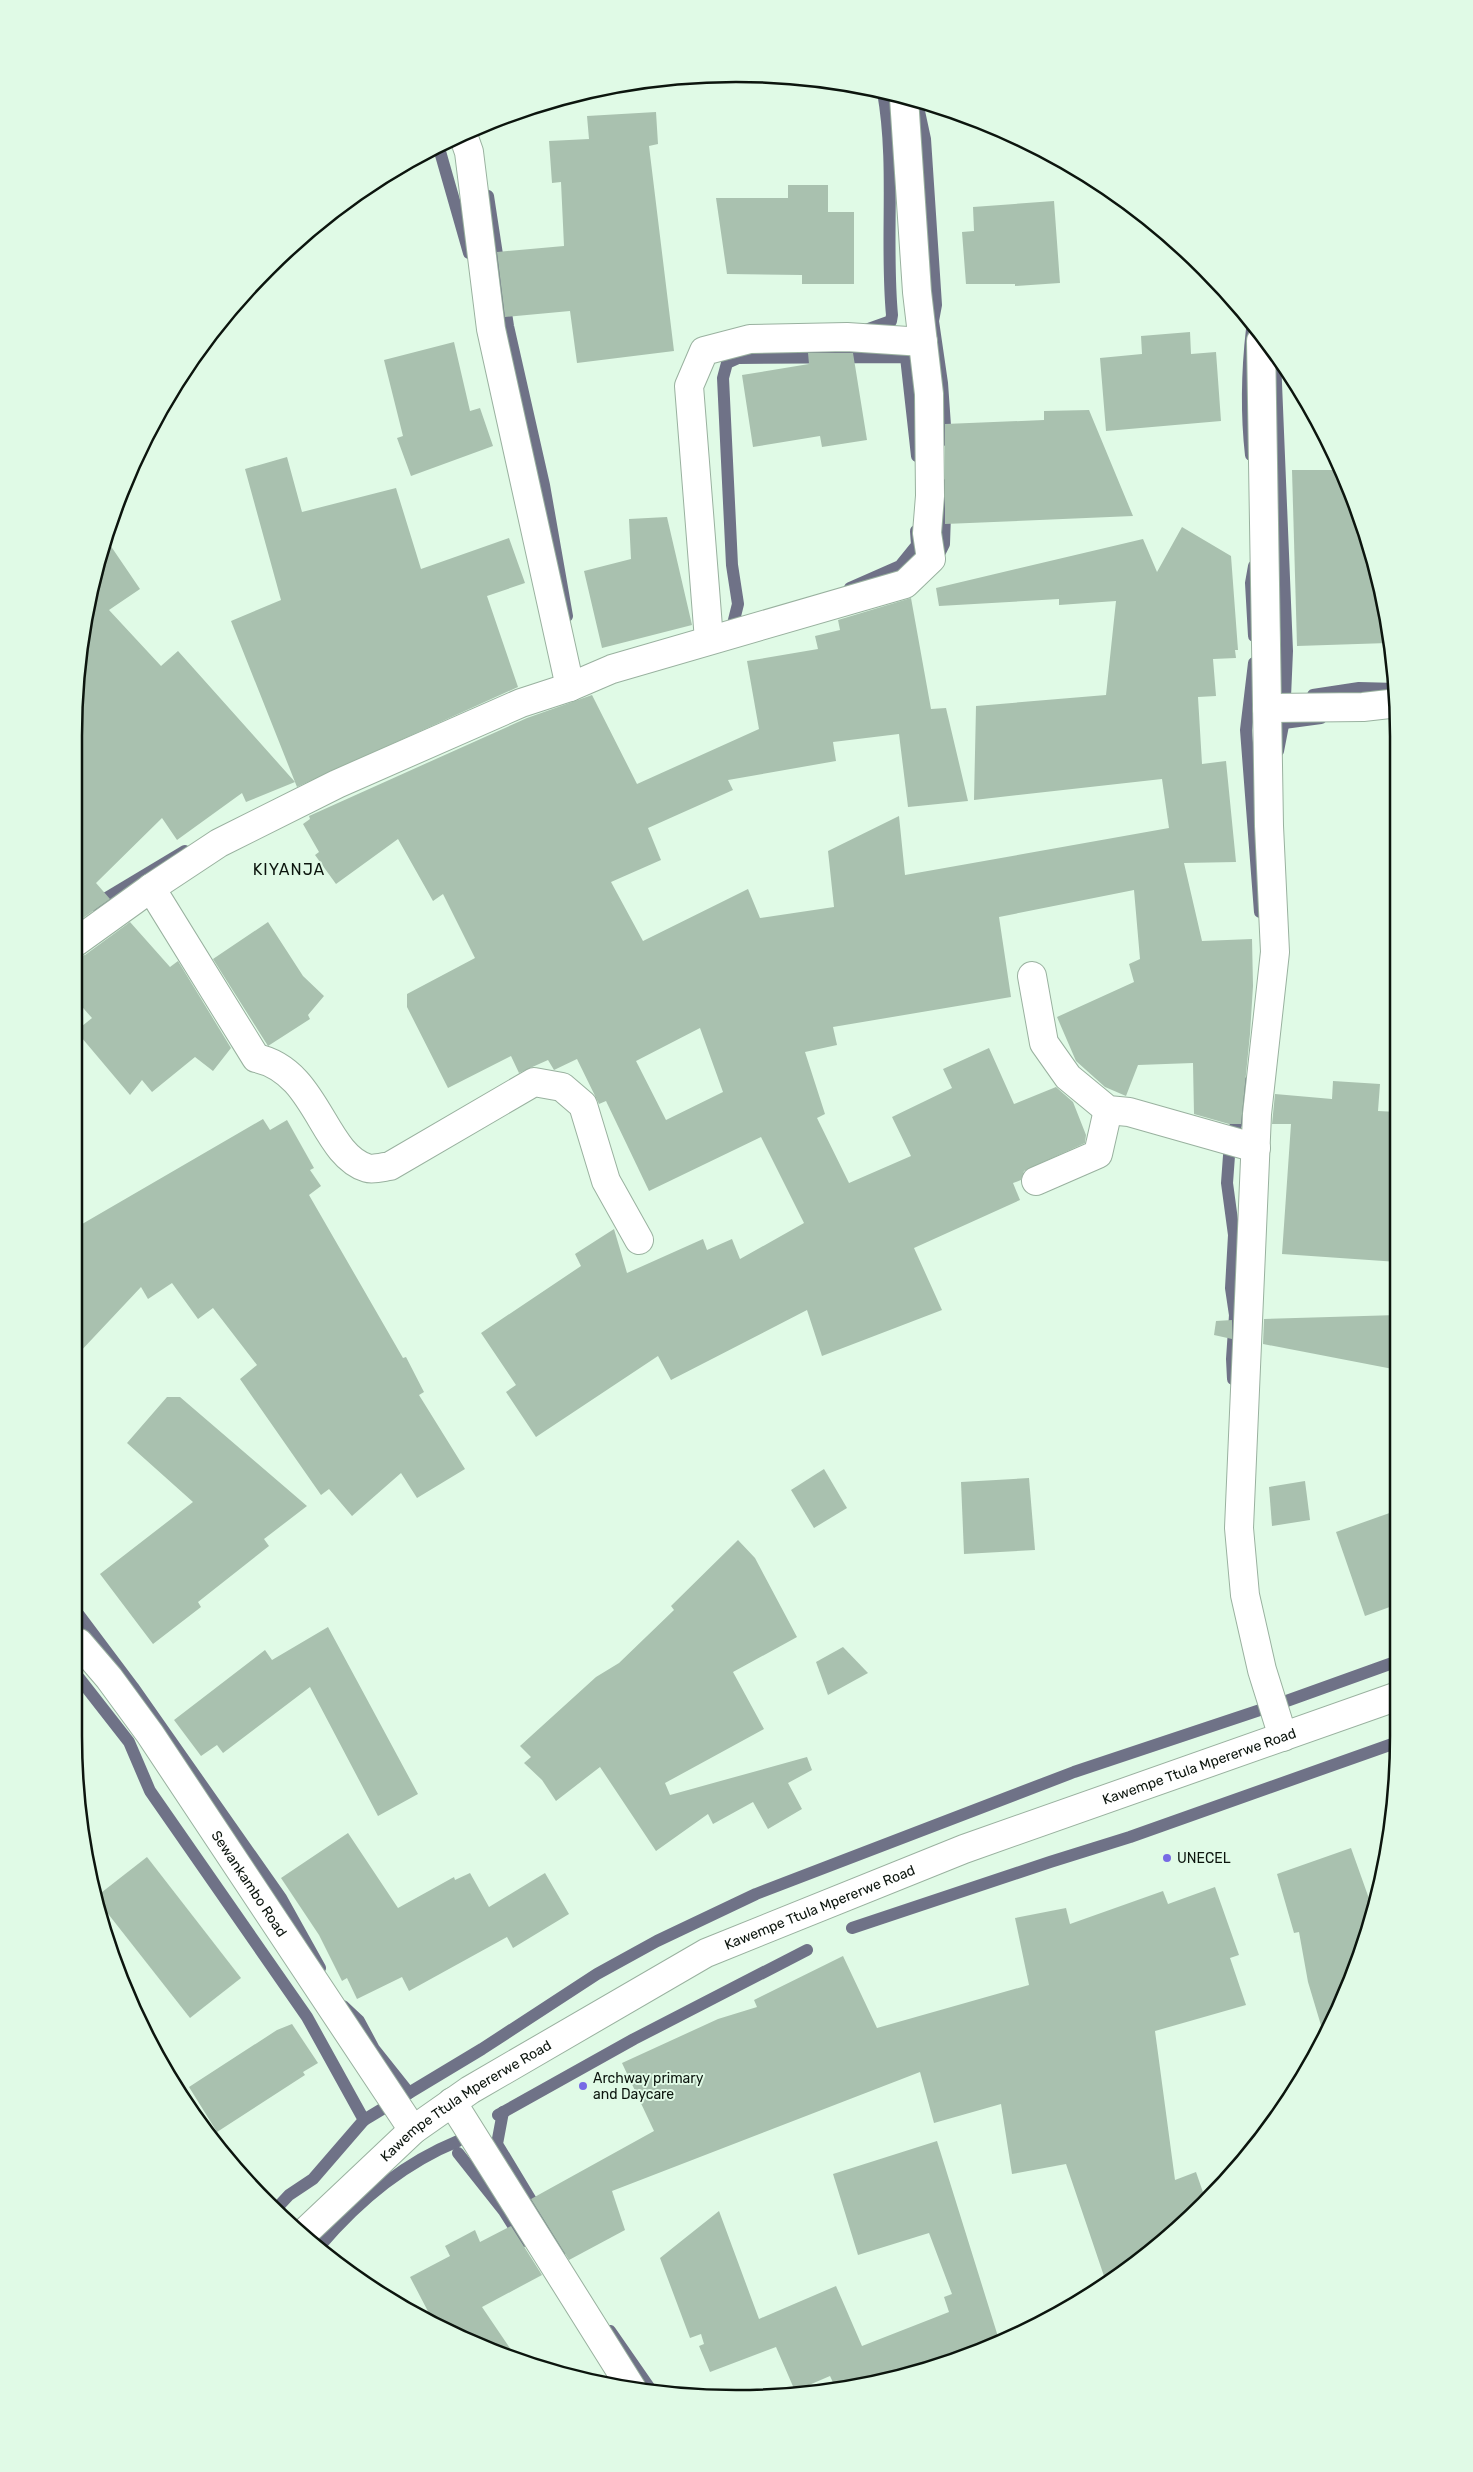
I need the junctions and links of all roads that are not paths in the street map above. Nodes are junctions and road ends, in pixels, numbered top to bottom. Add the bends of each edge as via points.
1 (904, 105) edge
2 (465, 142) edge
3 (923, 342) junction
4 (1261, 347) edge
5 (709, 640) junction
6 (570, 687) junction
7 (1389, 704) edge
8 (1267, 708) junction
9 (156, 896) junction
10 (82, 939) edge
11 (1032, 976) dead end
12 (1108, 1110) junction
13 (1256, 1148) junction
14 (1036, 1181) dead end
15 (639, 1240) dead end
16 (82, 1646) edge
17 (1390, 1699) edge
18 (1283, 1736) junction
19 (452, 2102) junction
20 (413, 2130) junction
21 (308, 2229) edge
22 (626, 2380) edge

1 - 3 street
2 - 6 street via 491,329
3 - 5 street via 929,394 927,533 931,559 905,584
3 - 5 street via 847,337 750,339 704,351 689,386
4 - 8 street
5 - 6 street via 612,669
6 - 9 street via 521,703 337,784 219,843
7 - 8 street
8 - 13 street via 1275,952
9 - 10 street
9 - 15 street via 256,1058 272,1061 300,1085 348,1157 368,1169 390,1166 534,1082 562,1088 583,1105 606,1181
11 - 12 street via 1044,1043 1068,1077
12 - 13 street via 1129,1112
12 - 14 street via 1098,1154
13 - 18 street via 1240,1528 1245,1595 1262,1670
16 - 20 street, Sewankambo Road via 150,1734
17 - 18 street, Kawempe Ttula Mpererwe Road
18 - 19 street, Kawempe Ttula Mpererwe Road via 964,1849 706,1953
19 - 20 street, Kawempe Ttula Mpererwe Road
19 - 22 street
20 - 21 street, Kawempe Ttula Mpererwe Road

